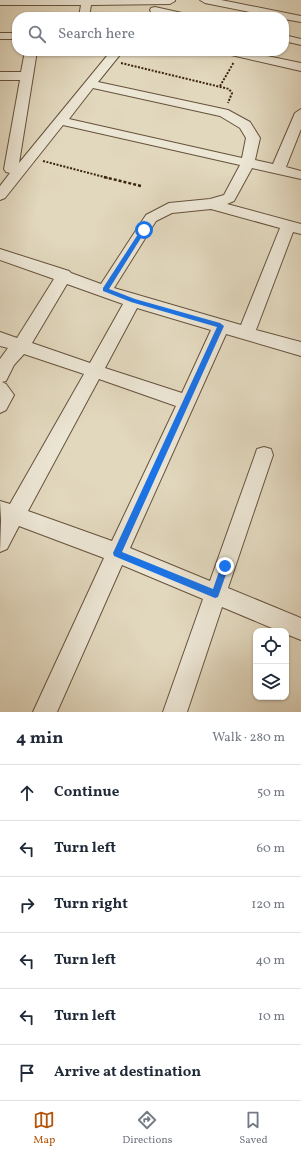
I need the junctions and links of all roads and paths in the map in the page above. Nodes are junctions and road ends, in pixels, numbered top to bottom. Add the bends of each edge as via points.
1 (205, 0) edge
2 (87, 1) edge
3 (171, 1) edge
4 (0, 2) edge
5 (85, 12) edge
6 (155, 12) edge
7 (266, 12) edge
8 (289, 17) edge
9 (301, 19) edge
10 (0, 36) edge
11 (12, 36) edge
12 (289, 39) edge
13 (301, 42) edge
14 (30, 56) edge
15 (112, 56) edge
16 (116, 56) edge
17 (238, 56) edge
18 (249, 56) edge
19 (301, 67) edge
20 (0, 76) edge
21 (27, 76) junction
22 (89, 84) junction
23 (220, 86) junction
24 (224, 113) junction
25 (300, 116) edge
26 (61, 121) junction
27 (30, 158) junction
28 (248, 163) junction
29 (11, 169) edge
30 (278, 170) junction
31 (301, 175) edge
32 (141, 186) dead end
33 (0, 195) edge
34 (211, 204) junction
35 (295, 227) edge
36 (0, 254) edge
37 (64, 275) junction
38 (105, 290) junction
39 (133, 301) junction
40 (220, 326) junction
41 (246, 333) junction
42 (0, 339) edge
43 (20, 346) junction
44 (301, 349) edge
45 (95, 371) junction
46 (0, 376) edge
47 (0, 389) edge
48 (186, 402) junction
49 (0, 405) edge
50 (264, 455) dead end
51 (7, 512) edge
52 (0, 542) edge
53 (117, 553) junction
54 (215, 594) junction
55 (301, 629) edge
56 (45, 712) edge
57 (175, 712) edge

1 - 7 street
2 - 3 street
2 - 4 street
2 - 5 street
3 - 6 street
8 - 9 street
10 - 11 street
12 - 13 street
14 - 21 street
15 - 22 street
16 - 23 path
17 - 23 path
18 - 19 street
20 - 21 street
21 - 29 street
22 - 24 street
22 - 26 street
23 - 24 path via 232,93
24 - 28 street via 245,125 253,138
25 - 30 street
26 - 27 street
26 - 28 street
27 - 29 street
27 - 32 path
28 - 30 street
28 - 34 street via 229,198
29 - 33 street
30 - 31 street
34 - 35 street
34 - 38 street via 169,208 151,218
35 - 41 street
36 - 37 street
37 - 38 street
37 - 43 street
38 - 39 street
39 - 40 street
39 - 45 street
40 - 41 street
40 - 48 street
41 - 44 street
42 - 43 street
43 - 45 street
43 - 46 street via 8,360
45 - 48 street
45 - 51 street
47 - 49 street via 6,395
48 - 53 street
50 - 54 street
51 - 52 street
51 - 53 street
53 - 54 street
53 - 56 street
54 - 55 street
54 - 57 street

